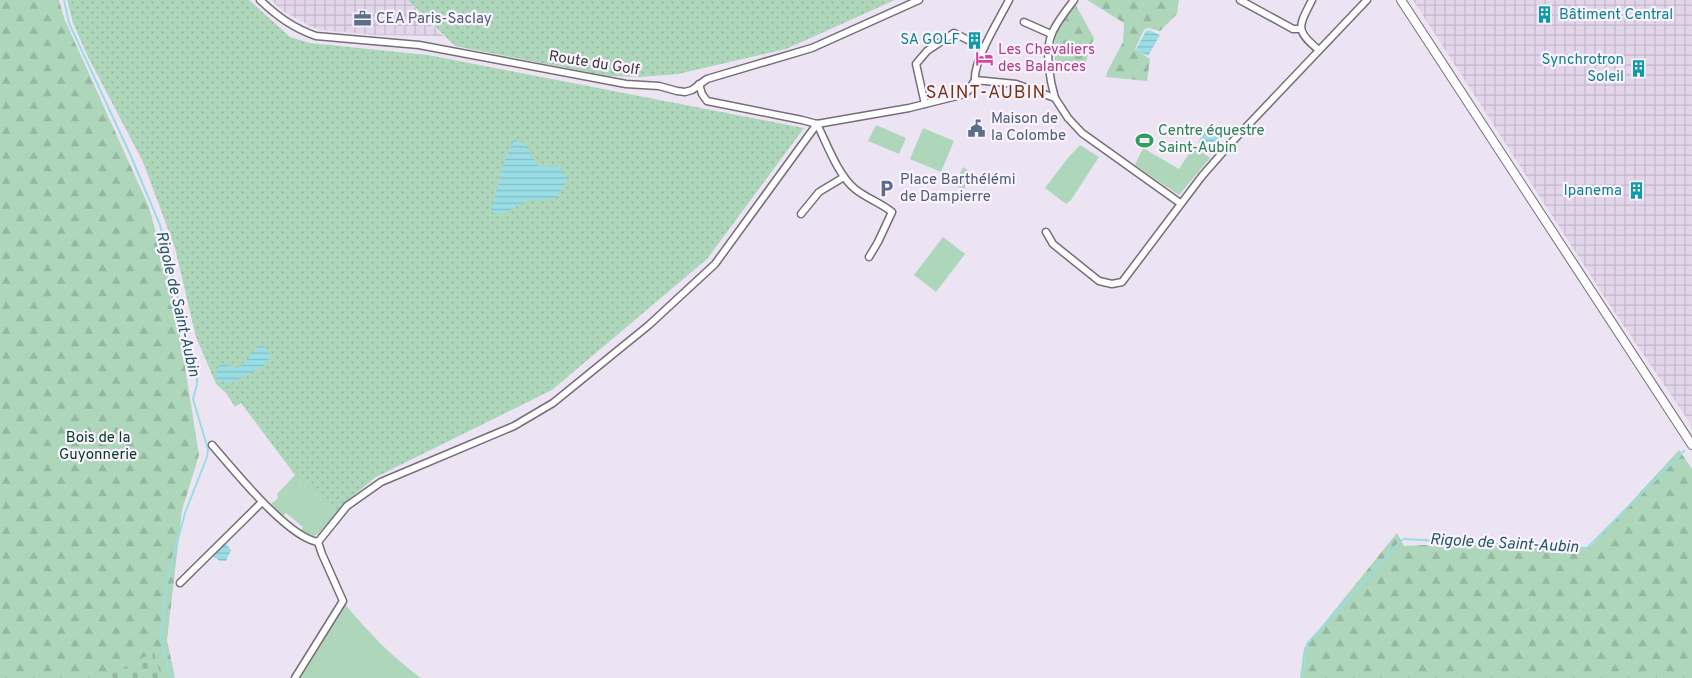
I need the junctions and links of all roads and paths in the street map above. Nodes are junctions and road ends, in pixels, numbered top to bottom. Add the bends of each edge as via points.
1 (260, 0) edge
2 (919, 0) edge
3 (1009, 0) edge
4 (1074, 0) edge
5 (1240, 0) edge
6 (1312, 0) edge
7 (1367, 0) edge
8 (1401, 0) edge
9 (1024, 22) dead end
10 (1301, 29) junction
11 (1051, 34) junction
12 (984, 48) junction
13 (1319, 50) junction
14 (975, 80) junction
15 (699, 84) junction
16 (1055, 98) junction
17 (925, 104) junction
18 (817, 124) junction
19 (844, 177) junction
20 (1180, 203) junction
21 (801, 214) dead end
22 (1046, 232) dead end
23 (869, 257) dead end
24 (212, 445) dead end
25 (1692, 445) edge
26 (262, 502) junction
27 (318, 542) junction
28 (180, 582) dead end
29 (295, 678) edge

1 - 15 street, Route du Golf via 280,18 316,36 419,45 626,84 659,86 677,92 685,92
2 - 15 street, Route du Golf via 812,48
3 - 12 street
4 - 11 street
5 - 10 street via 1293,29
6 - 10 street
7 - 13 street
8 - 25 main road
9 - 11 street
10 - 13 street
11 - 16 street via 1049,70
12 - 14 street via 974,72
12 - 17 street via 954,33 927,51 916,64
13 - 20 street via 1230,144
14 - 16 street via 1016,84
14 - 17 street via 961,95
15 - 18 street via 707,101
16 - 20 street via 1082,133
17 - 18 street
18 - 19 street
18 - 27 street via 715,264 649,324 553,403 514,426 381,482 347,506
19 - 21 street via 819,192
19 - 23 street via 855,189 892,212
20 - 22 street via 1122,282 1099,282 1053,244
24 - 26 street
26 - 27 street via 306,538
26 - 28 street
27 - 29 street via 344,601

